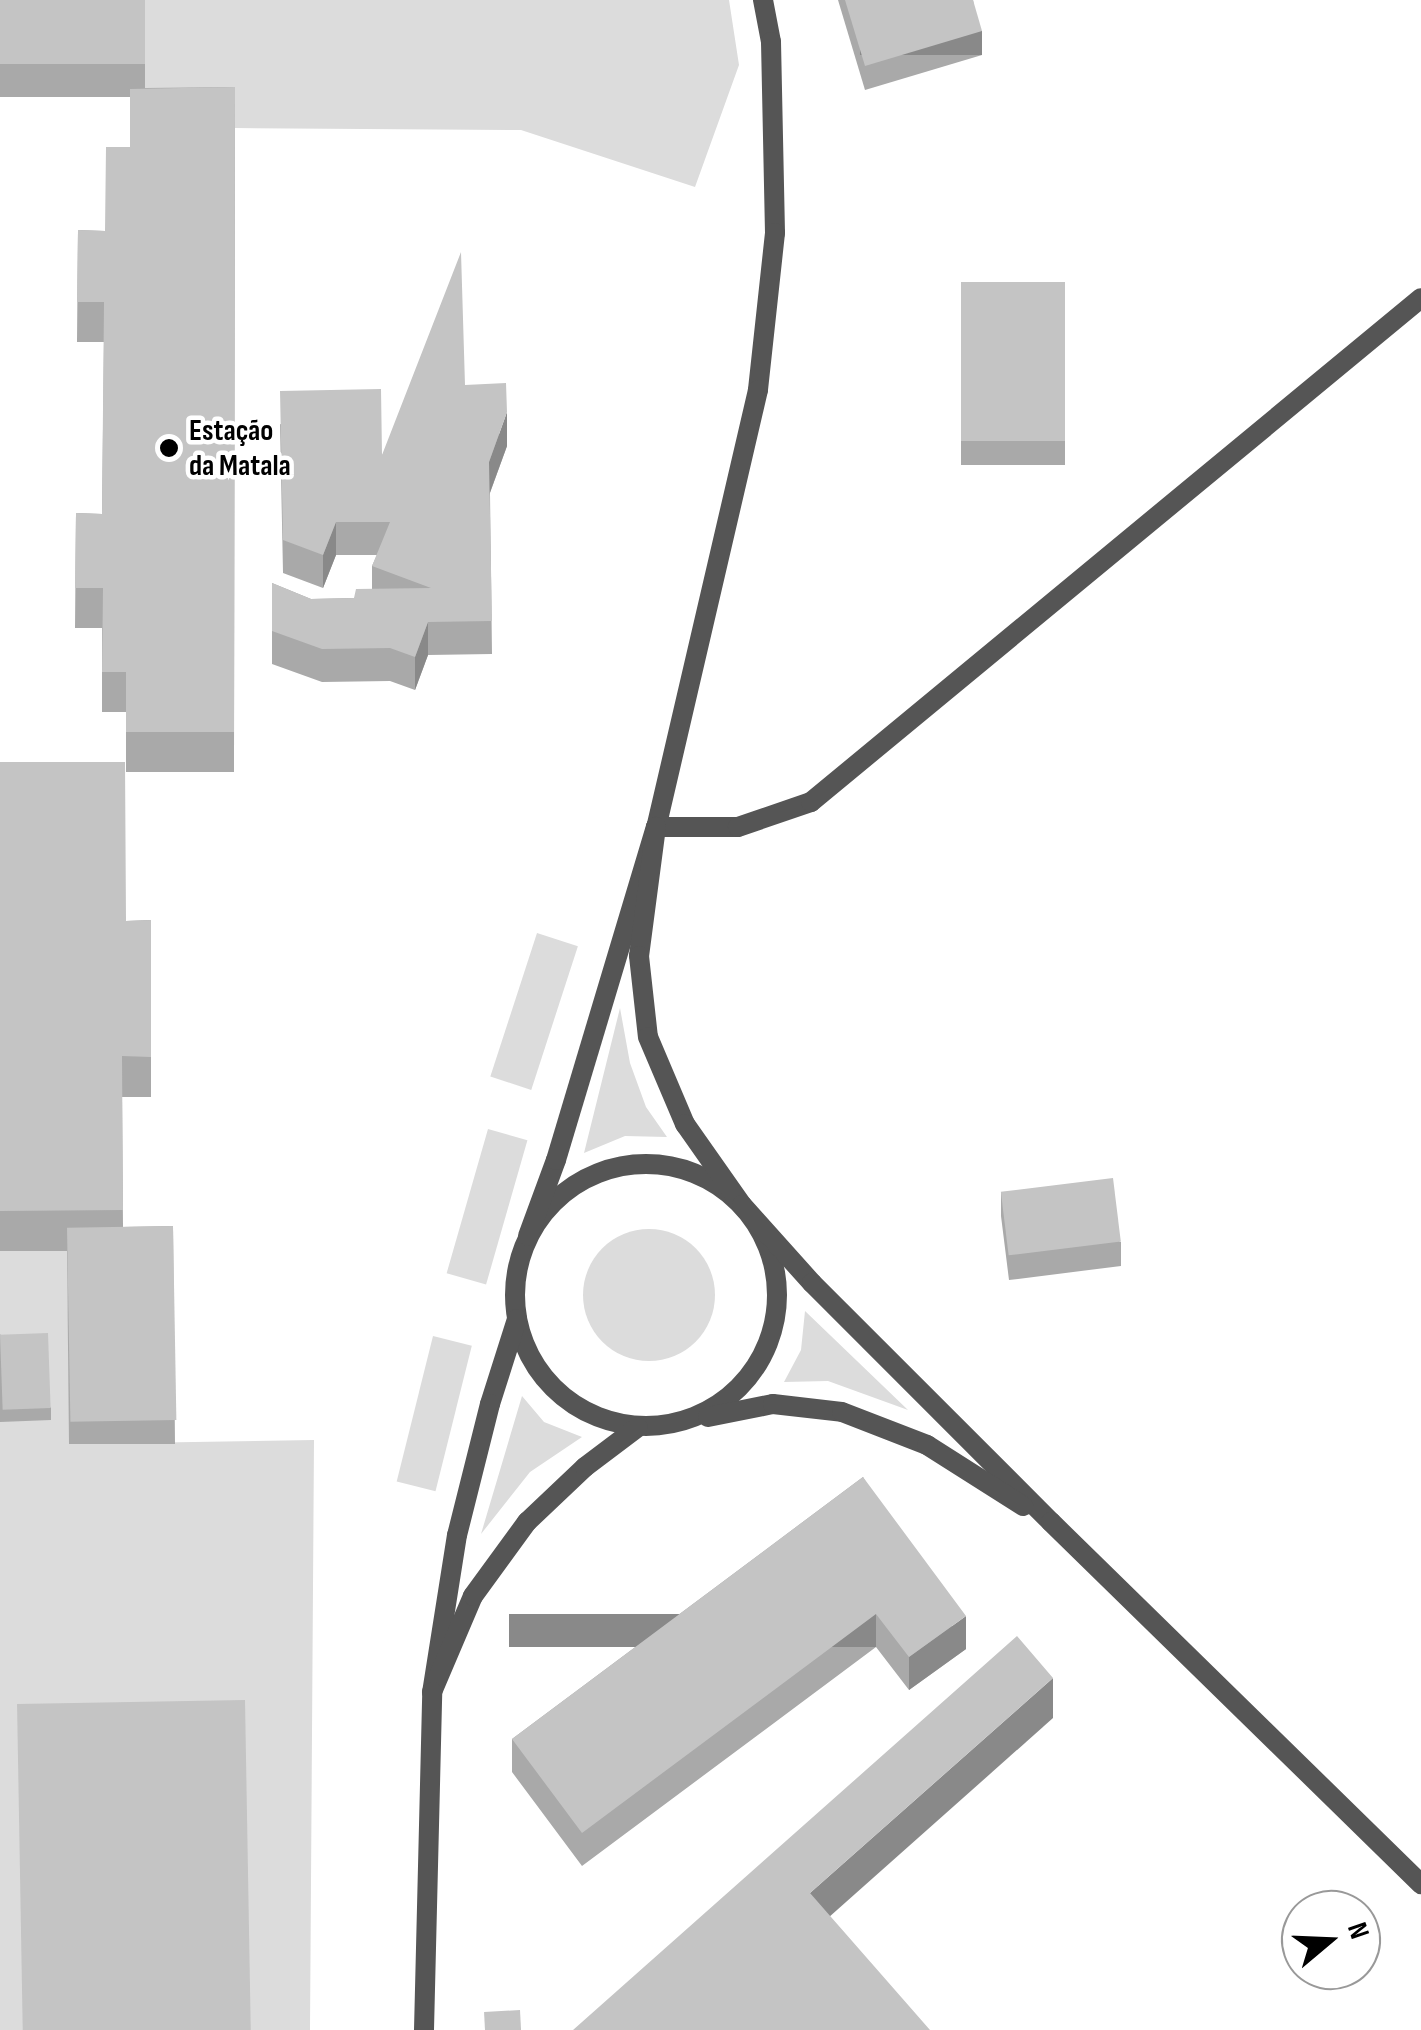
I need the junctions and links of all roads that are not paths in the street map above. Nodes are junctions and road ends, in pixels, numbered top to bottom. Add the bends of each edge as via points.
1 (763, 0) edge
2 (1421, 298) edge
3 (656, 828) junction
4 (742, 1205) junction
5 (528, 1236) junction
6 (517, 1320) junction
7 (682, 1422) junction
8 (638, 1427) junction
9 (1050, 1522) junction
10 (432, 1692) junction
11 (1421, 1884) edge
12 (424, 2030) edge

1 - 3 street via 772,42 774,233 758,390
2 - 3 street via 811,802 738,828
3 - 4 street via 640,956 648,1037 685,1124
3 - 5 street
4 - 5 street via 709,1179 668,1166 627,1165 552,1202
4 - 7 street via 767,1243 777,1286 773,1330 754,1371 722,1403
4 - 9 street
5 - 6 street via 516,1277
6 - 8 street via 531,1359 557,1392 594,1417
6 - 10 street via 457,1535
7 - 8 street
7 - 9 street via 773,1404 842,1412 926,1445
8 - 10 street via 527,1522 473,1596
9 - 11 street
10 - 12 street

